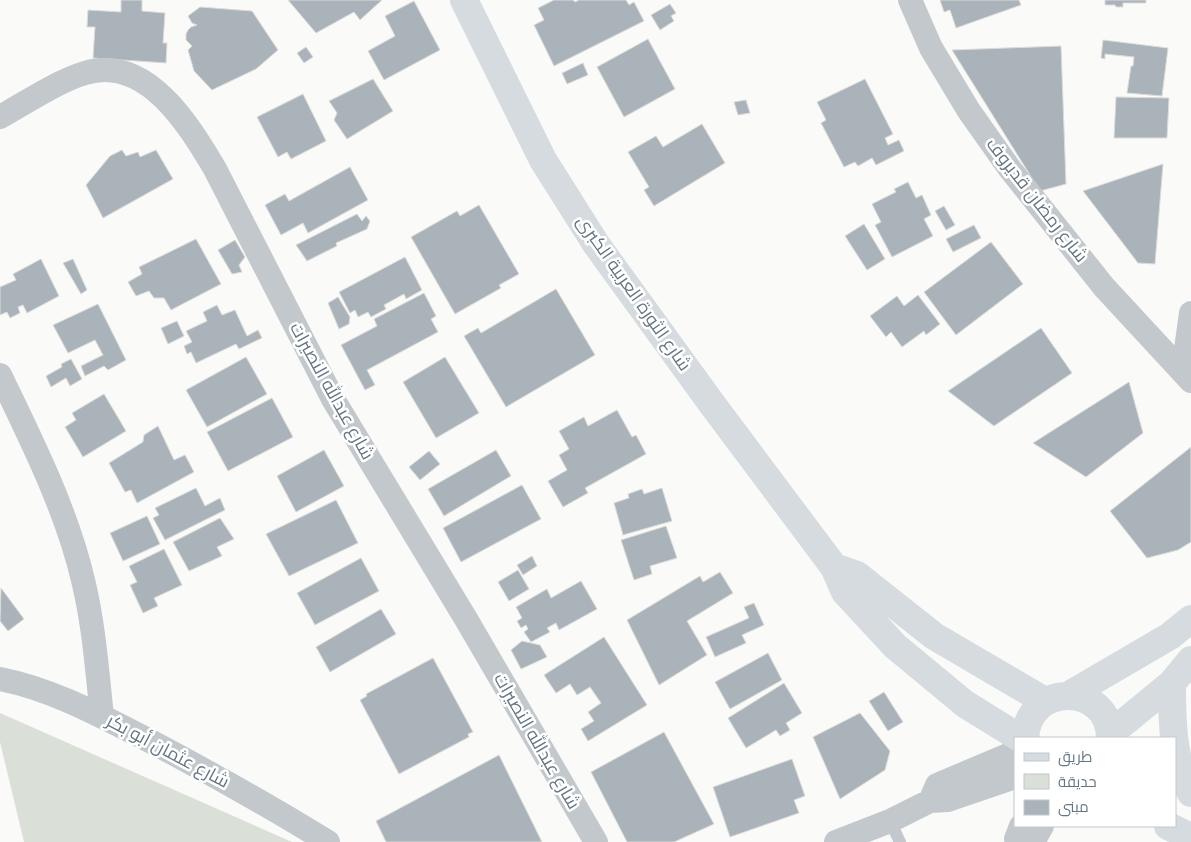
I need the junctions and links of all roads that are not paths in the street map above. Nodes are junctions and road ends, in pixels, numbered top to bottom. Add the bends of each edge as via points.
1 (464, 0) edge
2 (910, 0) edge
3 (0, 117) edge
4 (1191, 313) edge
5 (0, 375) edge
6 (1187, 376) edge
7 (834, 567) junction
8 (1191, 620) edge
9 (1191, 660) edge
10 (0, 679) edge
11 (1172, 683) junction
12 (1057, 698) junction
13 (102, 716) junction
14 (1110, 736) edge
15 (1018, 737) edge
16 (1025, 737) edge
17 (1174, 737) edge
18 (1176, 746) edge
19 (1014, 752) edge
20 (1014, 777) edge
21 (1191, 793) edge
22 (1176, 795) edge
23 (930, 801) junction
24 (1191, 806) edge
25 (1021, 827) edge
26 (1041, 827) edge
27 (1170, 827) edge
28 (895, 831) edge
29 (1191, 837) edge
30 (328, 842) edge
31 (596, 842) edge
32 (836, 842) edge
33 (1017, 842) edge
34 (1033, 842) edge

1 - 7 street, شارع الثورة العربية الكبرى via 543,160 596,244
2 - 6 street, شارع رمضان قديروف via 932,48 968,111 1010,169 1104,287
3 - 31 street, شارع عبدالله النصيرات via 48,89 85,73 113,71 131,76 157,91 196,137 333,399 466,618
4 - 6 street
5 - 13 street via 67,526 83,580
7 - 12 street via 857,575 934,636
7 - 15 street, شارع الثورة العربية الكبرى via 845,592 895,646 965,704
8 - 12 street via 1170,636
9 - 11 street
10 - 13 street, شارع عثمان أبو بكر via 52,694
11 - 14 street
11 - 17 street
12 - 14 street via 1084,699 1096,707
12 - 16 street via 1036,709 1029,718
13 - 30 street, شارع عثمان أبو بكر via 233,785
18 - 21 street
19 - 23 street via 937,785
20 - 23 street via 948,800
22 - 24 street
23 - 28 street
25 - 33 street
26 - 34 street
27 - 29 street
28 - 32 street

